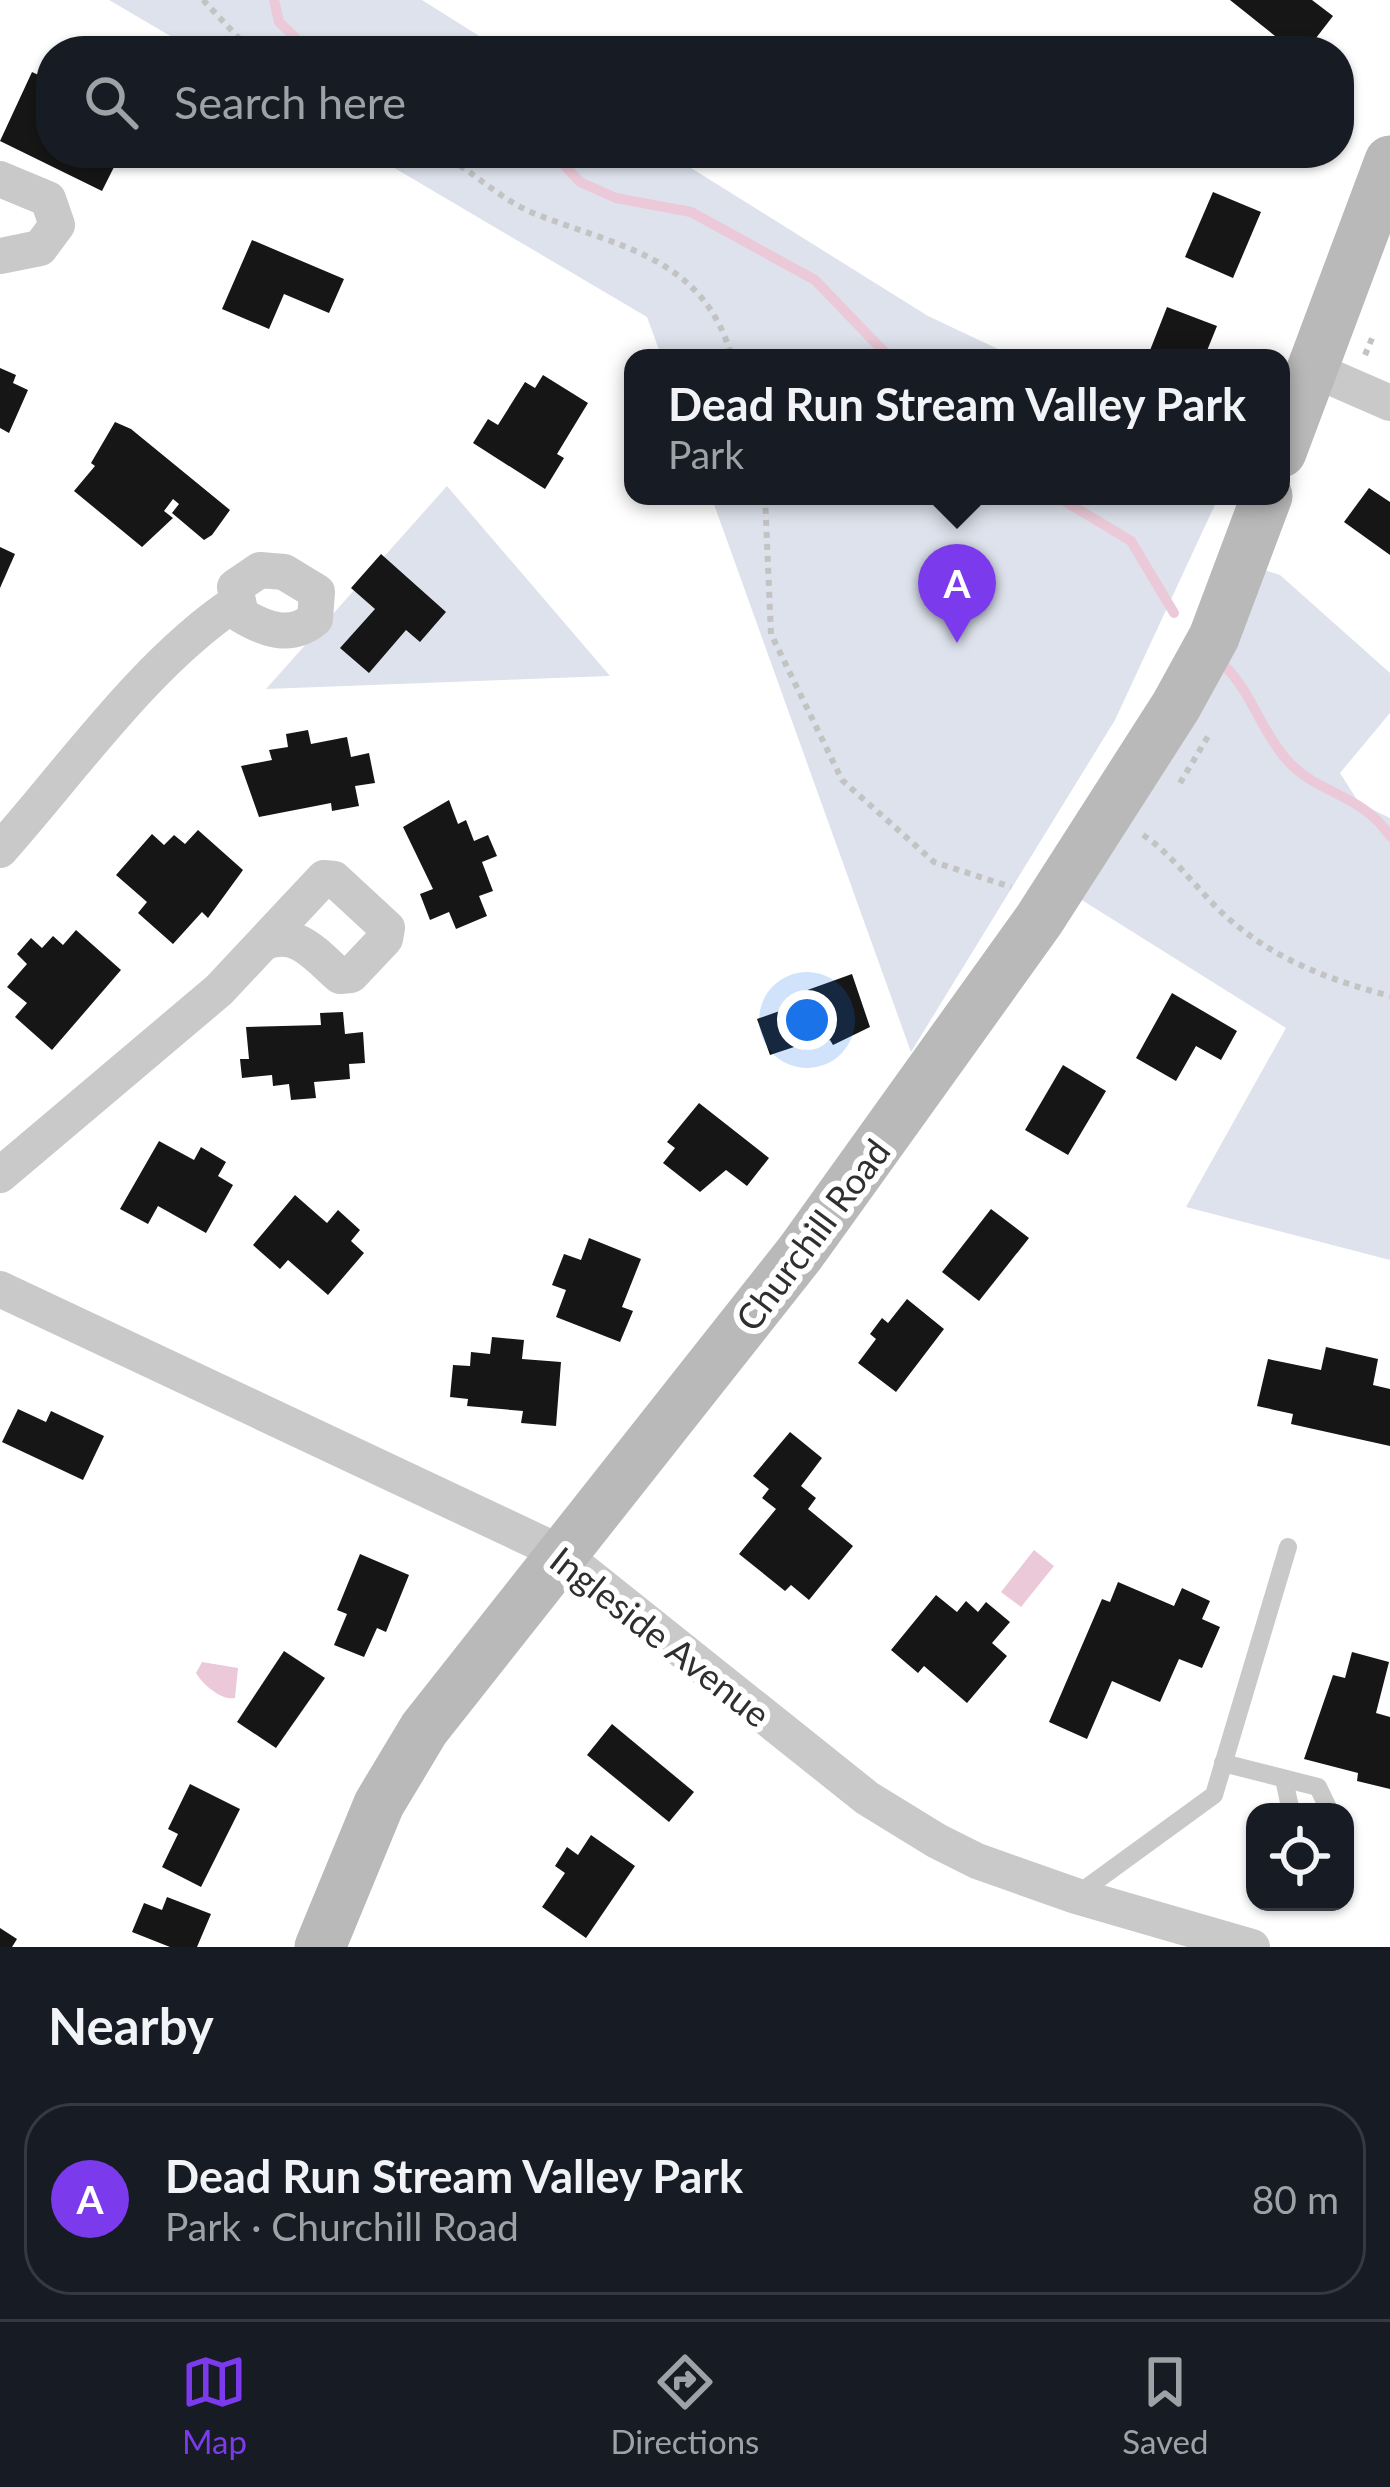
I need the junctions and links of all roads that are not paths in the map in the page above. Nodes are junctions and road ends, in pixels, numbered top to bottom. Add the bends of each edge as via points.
1 (1390, 161) edge
2 (0, 178) edge
3 (0, 256) edge
4 (1312, 369) junction
5 (1390, 403) edge
6 (1290, 428) edge
7 (1263, 505) edge
8 (234, 604) dead end
9 (0, 850) edge
10 (265, 942) dead end
11 (0, 1174) edge
12 (0, 1289) edge
13 (1288, 1547) dead end
14 (560, 1552) junction
15 (1223, 1763) junction
16 (1284, 1779) junction
17 (1289, 1803) edge
18 (1328, 1803) edge
19 (1076, 1896) junction
20 (320, 1947) edge
21 (1252, 1947) edge

1 - 4 street
2 - 3 street via 48,199 57,225 40,248
4 - 5 street
4 - 6 street
7 - 14 street, Churchill Road via 1204,654 1039,920 801,1252
8 - 9 street via 136,694
10 - 11 street via 186,1020
12 - 14 street, Ingleside Avenue
13 - 15 lane
14 - 19 street, Ingleside Avenue via 867,1798 977,1862
14 - 20 street, Churchill Road via 424,1729 380,1804
15 - 16 lane
15 - 19 lane via 1214,1795
16 - 17 lane
16 - 18 lane via 1318,1786
19 - 21 street, Ingleside Avenue

